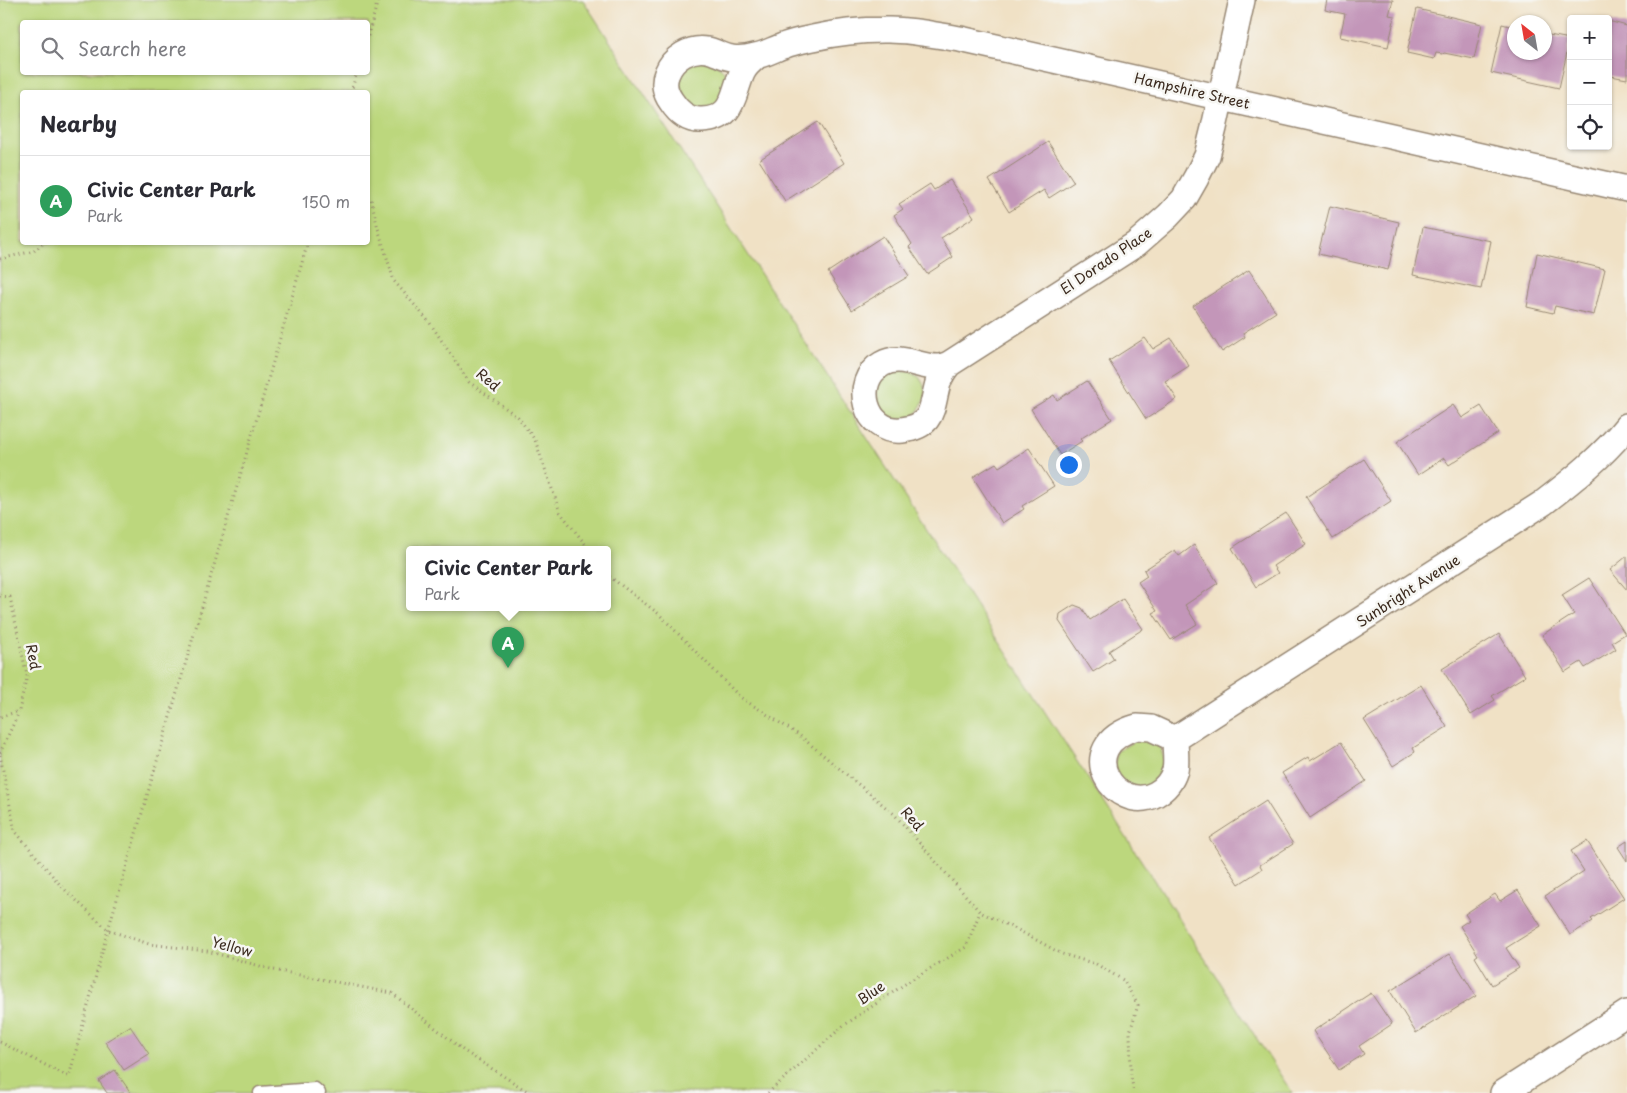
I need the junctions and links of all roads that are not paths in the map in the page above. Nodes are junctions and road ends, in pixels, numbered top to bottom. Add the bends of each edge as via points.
1 (1242, 0) edge
2 (757, 56) dead end
3 (1221, 97) junction
4 (1627, 189) edge
5 (949, 364) dead end
6 (1627, 426) edge
7 (1176, 739) dead end
8 (1627, 1013) edge
9 (260, 1093) edge
10 (319, 1093) edge
11 (1503, 1093) edge

1 - 3 street, El Dorado Place
2 - 3 street, Hampshire Street via 815,38 885,30 915,32 960,39
3 - 4 street, Hampshire Street
3 - 5 street, El Dorado Place via 1207,156 1184,199 1168,216 1136,244
6 - 7 street, Sunbright Avenue via 1581,474 1543,503
8 - 11 street
9 - 10 lane via 314,1088

